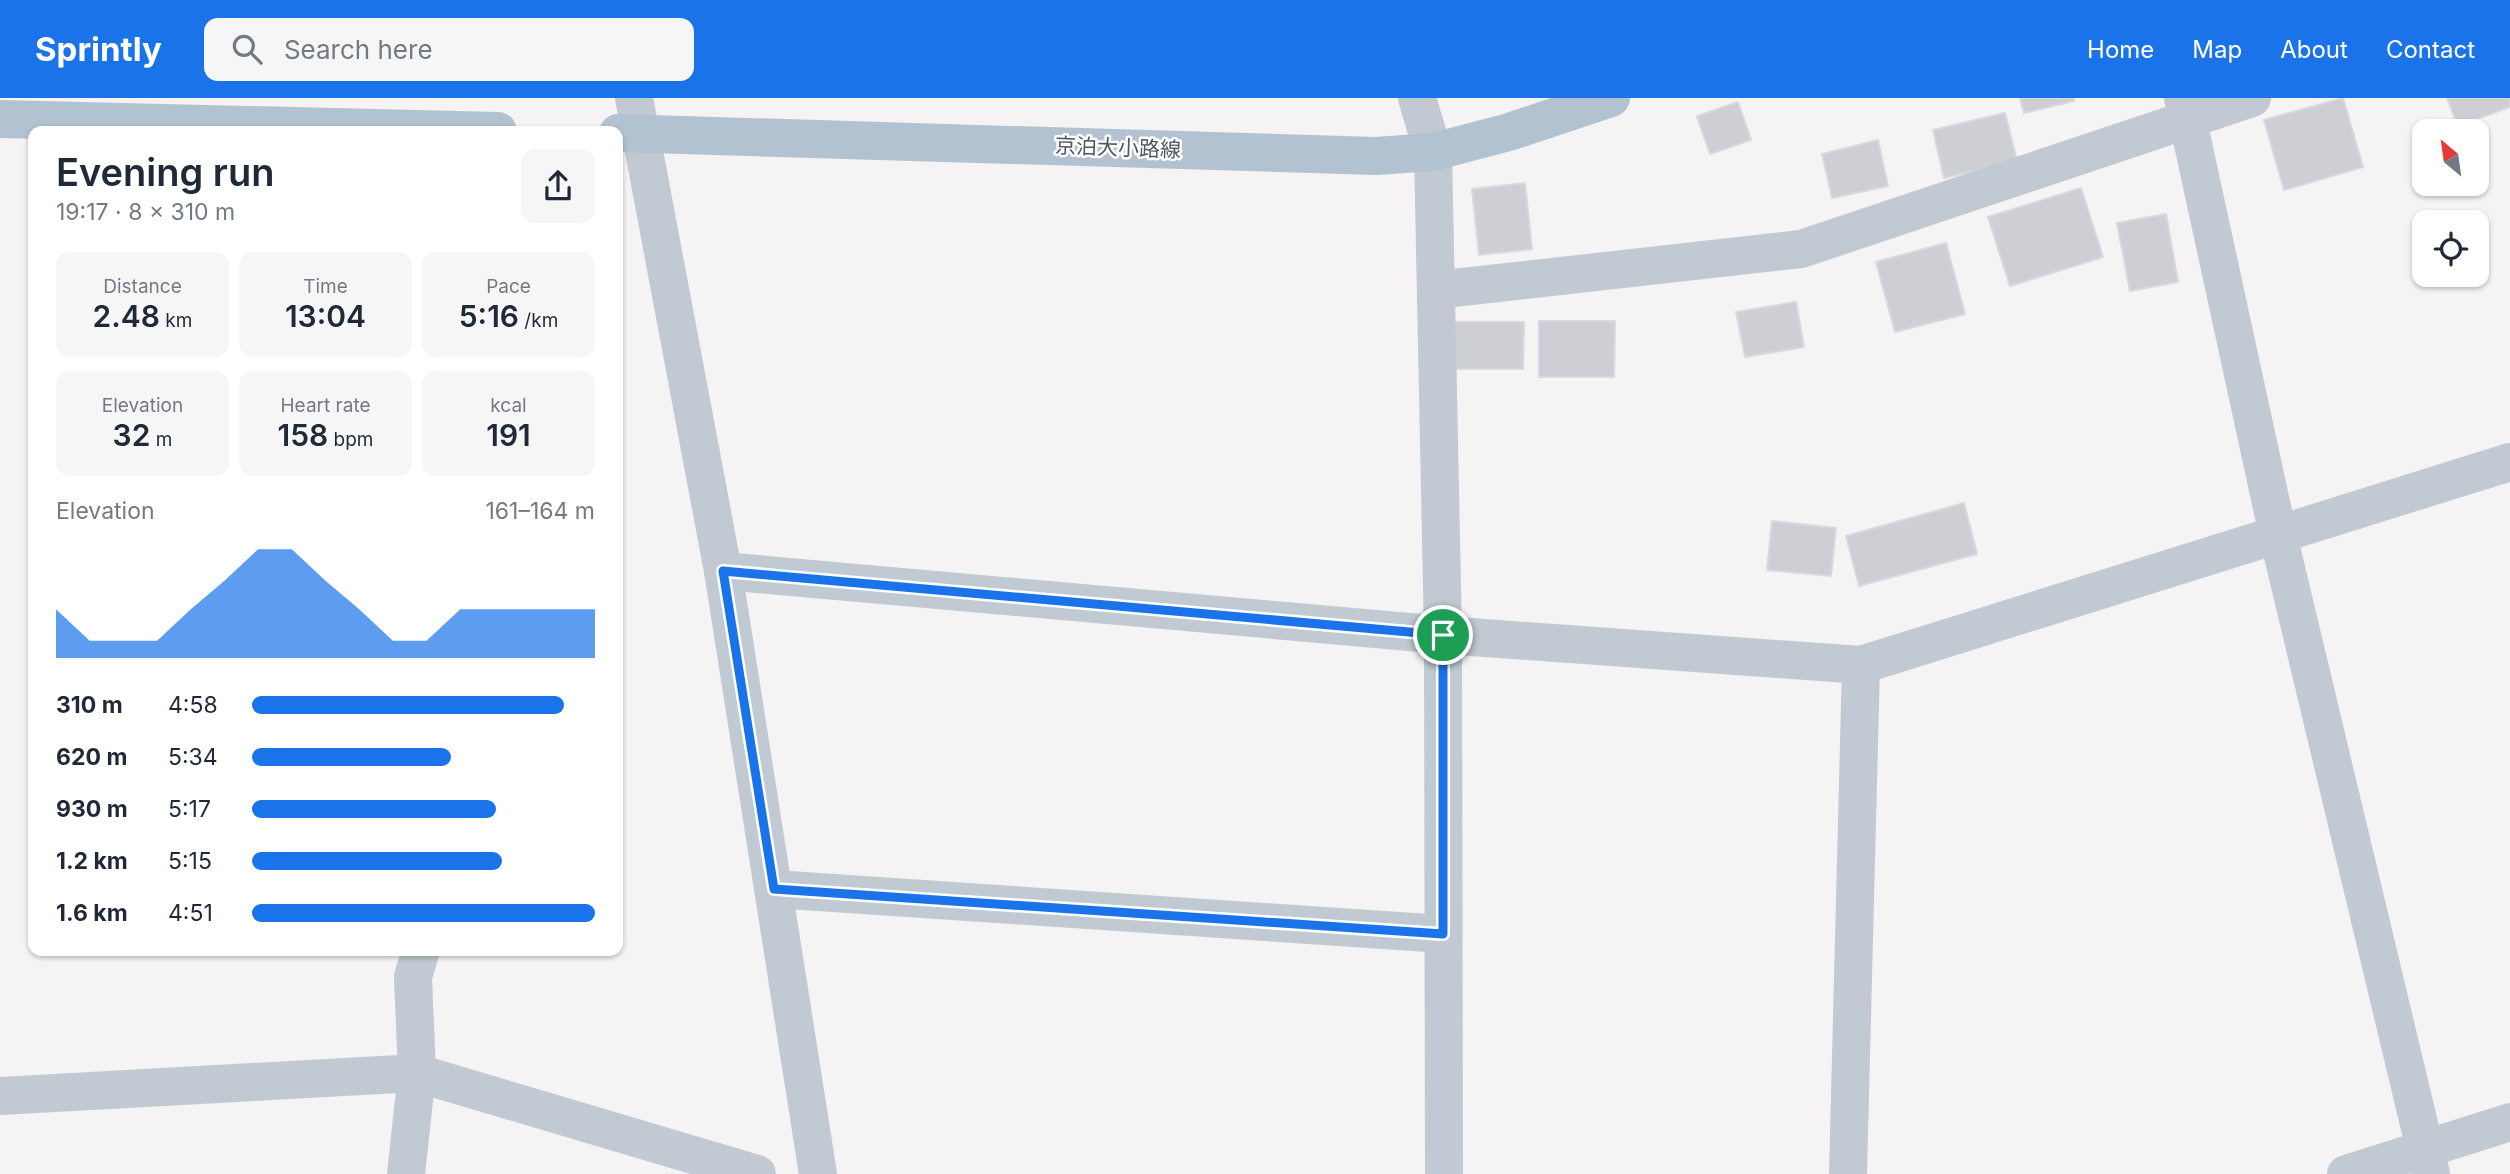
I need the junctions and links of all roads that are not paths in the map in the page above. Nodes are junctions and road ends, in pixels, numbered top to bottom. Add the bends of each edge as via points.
1 (1417, 98) edge
2 (1611, 98) edge
3 (2252, 98) edge
4 (2185, 109) edge
5 (0, 119) edge
6 (631, 122) edge
7 (290, 126) edge
8 (1433, 152) junction
9 (1436, 290) junction
10 (2510, 462) edge
11 (2278, 535) junction
12 (723, 571) junction
13 (1443, 635) junction
14 (1861, 665) junction
15 (774, 889) junction
16 (1443, 934) junction
17 (419, 956) edge
18 (417, 1073) junction
19 (0, 1096) edge
20 (2510, 1122) edge
21 (2427, 1162) edge
22 (406, 1174) edge
23 (757, 1174) edge
24 (818, 1174) edge
25 (1444, 1174) edge
26 (1848, 1174) edge
27 (2347, 1174) edge

1 - 8 street
2 - 8 main road, 京泊大小路線
3 - 4 street
4 - 9 street via 1801,249
4 - 11 street
5 - 7 main road
6 - 8 main road, 京泊大小路線 via 1376,156
6 - 12 street
8 - 9 street
9 - 13 street
10 - 11 street
11 - 14 street
11 - 21 street
12 - 13 street
12 - 15 street
13 - 14 street
13 - 16 street
14 - 26 street
15 - 16 street
15 - 24 street
16 - 25 street
17 - 18 street via 413,978
18 - 19 street
18 - 22 street
18 - 23 street
20 - 21 street
21 - 27 street

